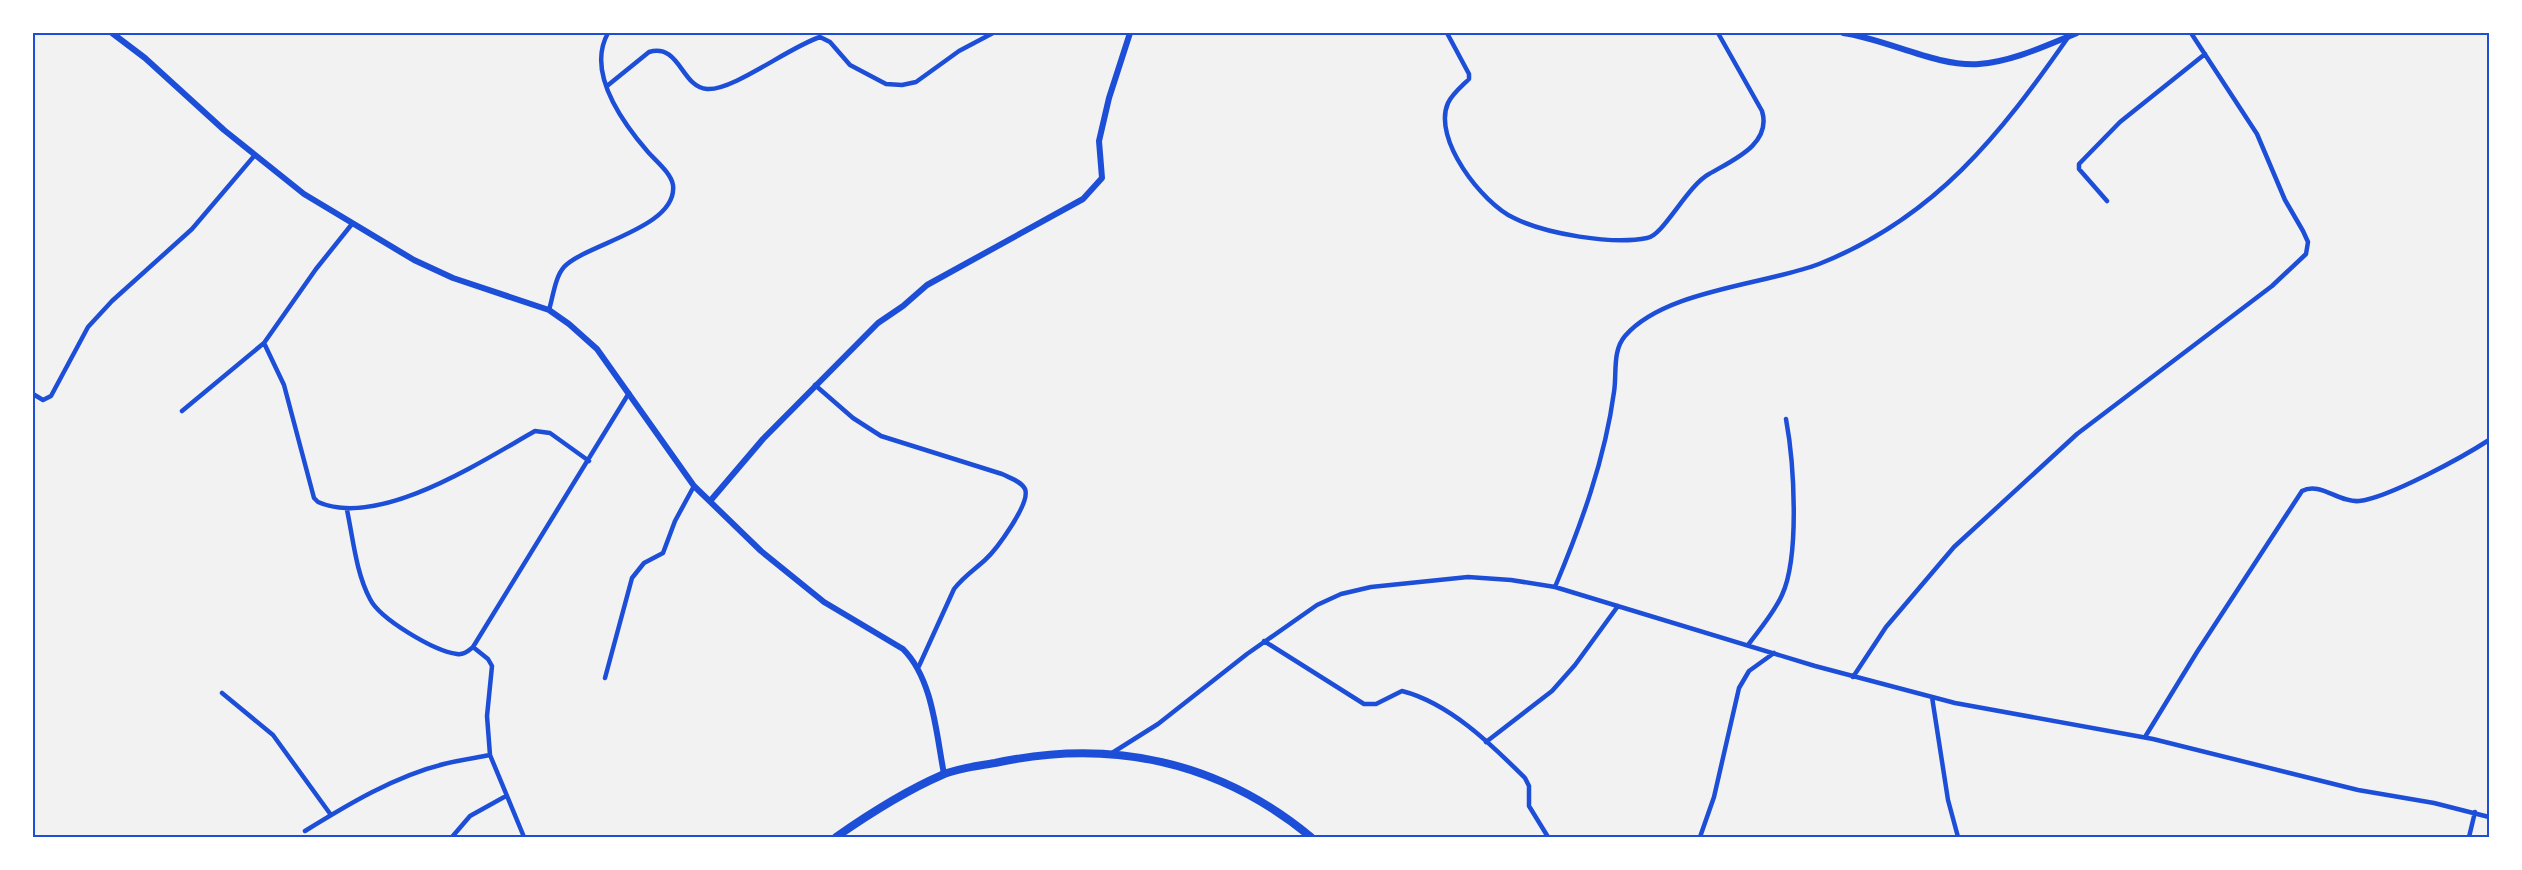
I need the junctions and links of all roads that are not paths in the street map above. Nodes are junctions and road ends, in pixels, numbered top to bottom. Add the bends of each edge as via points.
1 (112, 33) edge
2 (608, 33) edge
3 (993, 33) edge
4 (1130, 33) edge
5 (1447, 33) edge
6 (1718, 33) edge
7 (1844, 33) edge
8 (2077, 33) edge
9 (2191, 33) edge
10 (2069, 36) junction
11 (2205, 54) junction
12 (607, 86) junction
13 (255, 155) junction
14 (2107, 201) dead end
15 (352, 224) junction
16 (549, 310) junction
17 (264, 343) junction
18 (815, 385) junction
19 (629, 392) junction
20 (33, 394) edge
21 (182, 411) dead end
22 (1786, 419) dead end
23 (2489, 440) edge
24 (589, 461) junction
25 (694, 486) junction
26 (711, 500) junction
27 (346, 510) junction
28 (1555, 587) junction
29 (1618, 606) junction
30 (1264, 642) junction
31 (1748, 645) junction
32 (473, 646) junction
33 (1774, 653) junction
34 (918, 666) junction
35 (1853, 676) junction
36 (605, 678) dead end
37 (222, 693) dead end
38 (1932, 697) junction
39 (2145, 737) junction
40 (1486, 742) junction
41 (1112, 753) junction
42 (490, 755) junction
43 (944, 774) junction
44 (506, 796) junction
45 (2475, 812) junction
46 (331, 815) junction
47 (2489, 817) edge
48 (305, 831) dead end
49 (842, 835) edge
50 (452, 837) edge
51 (524, 837) edge
52 (1311, 837) edge
53 (1548, 837) edge
54 (1700, 837) edge
55 (1958, 837) edge
56 (2469, 837) edge

1 - 13 street
2 - 12 street via 602,44
3 - 12 street via 959,51 916,82 902,85 886,84 850,65 830,42 820,37 791,48 722,87 696,86 668,53 655,50
4 - 18 street via 1099,141 1102,178 1083,200 927,285 878,323
5 - 6 street via 1469,79 1449,101 1446,124 1456,157 1474,186 1512,218 1547,230 1577,237 1647,239 1661,230 1698,180 1742,155 1764,131 1762,111
7 - 10 street via 1955,62 1979,64 2006,59
8 - 10 street
9 - 11 street
10 - 28 street via 2025,99 1969,165 1904,220 1816,265 1682,302 1641,321 1624,337 1600,456 1574,541
11 - 14 street via 2120,122 2079,164 2079,169
11 - 35 street via 2257,134 2308,243 2306,254 2272,286 2077,434 1954,547 1886,627
12 - 16 street via 630,131 670,178 672,191 660,213 634,232 562,269
13 - 15 street via 304,194
13 - 20 street via 192,229 88,327 51,396 44,400
15 - 16 street via 453,278
15 - 17 street
16 - 19 street via 597,349
17 - 21 street
17 - 27 street via 284,385 314,498
18 - 26 street
18 - 34 street via 881,436 1002,474 1020,483 1026,492 1027,498 1008,530 986,559 954,589
19 - 24 street
19 - 25 street
22 - 31 street via 1793,458 1789,575 1782,595
23 - 39 street via 2394,489 2364,500 2349,501 2314,488 2302,491
24 - 27 street via 550,433 536,431 456,477 406,497
24 - 32 street
25 - 26 street
25 - 36 street via 663,553 644,563 632,578
26 - 34 street via 761,551 824,602 903,649
27 - 32 street via 370,600 397,625 436,648 458,654
28 - 29 street
28 - 30 street via 1468,578 1371,587 1317,605
29 - 31 street
29 - 40 street via 1552,691
30 - 40 street via 1364,704 1376,704 1393,693 1409,693 1448,712
30 - 41 street via 1186,703
31 - 33 street
32 - 42 street via 492,666 487,716
33 - 35 street
33 - 54 street via 1749,671 1738,688 1714,797
34 - 43 street
35 - 38 street
37 - 46 street via 273,735
38 - 39 street
38 - 55 street via 1948,800
39 - 45 street via 2358,790
40 - 53 street via 1525,778 1529,806
41 - 43 highway via 1037,754
41 - 52 highway via 1182,767 1215,780 1258,800
42 - 44 street
42 - 46 street via 444,763 410,775
43 - 49 highway via 899,797
44 - 50 street via 464,821
44 - 51 street
45 - 47 street
45 - 56 street
46 - 48 street

